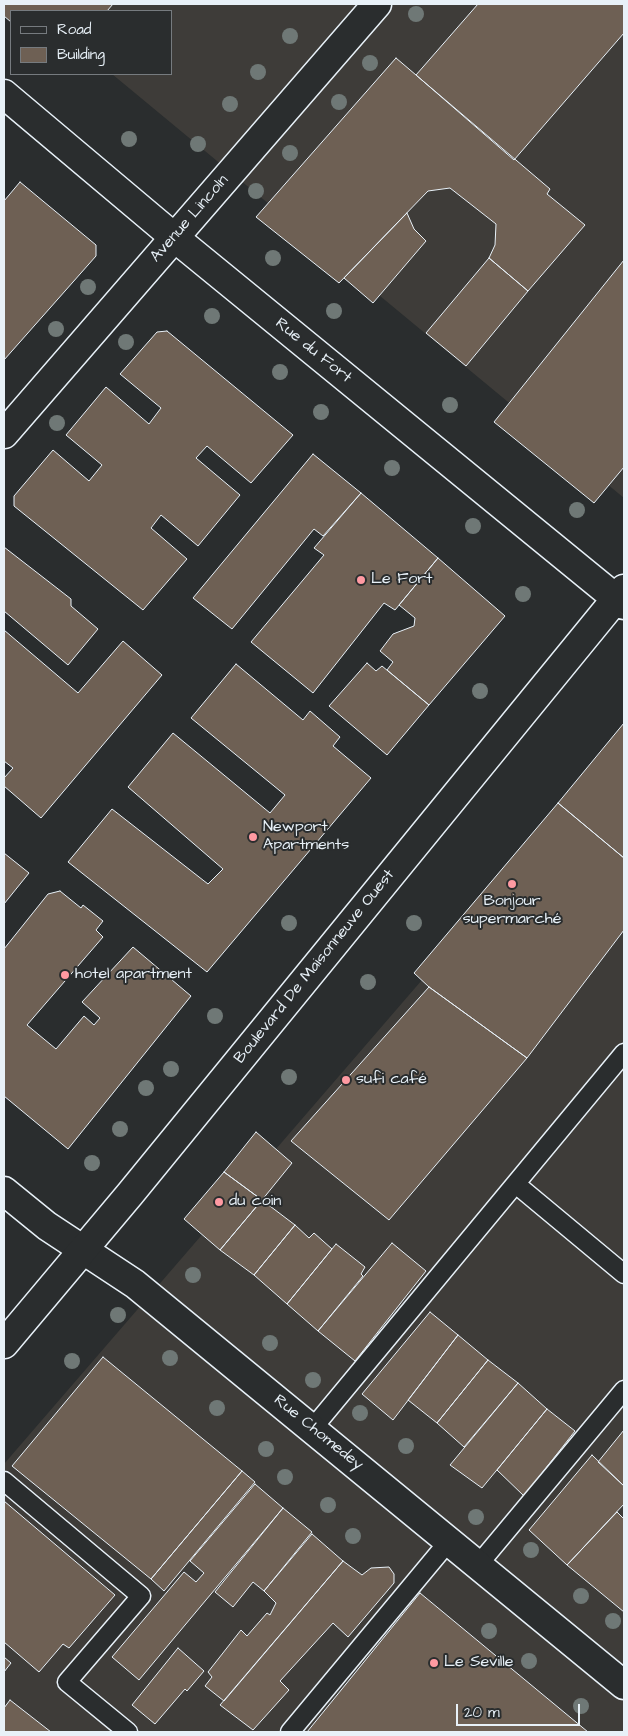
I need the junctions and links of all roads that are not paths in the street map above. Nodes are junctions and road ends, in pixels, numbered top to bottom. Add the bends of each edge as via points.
1 (377, 4) edge
2 (4, 94) edge
3 (175, 238) junction
4 (4, 434) edge
5 (622, 598) edge
6 (624, 1053) edge
7 (517, 1185) junction
8 (4, 1191) edge
9 (82, 1249) junction
10 (624, 1274) edge
11 (4, 1344) edge
12 (624, 1390) edge
13 (312, 1429) junction
14 (4, 1481) edge
15 (449, 1541) junction
16 (478, 1565) junction
17 (624, 1685) edge
18 (128, 1732) edge
19 (290, 1732) edge

1 - 3 street, Avenue Lincoln
2 - 3 street, Rue du Fort
3 - 4 street, Avenue Lincoln
3 - 5 street, Rue du Fort
5 - 9 street, Boulevard De Maisonneuve Ouest
6 - 7 lane
7 - 10 lane
7 - 13 lane
8 - 9 street, Rue Chomedey
9 - 11 street, Boulevard De Maisonneuve Ouest
9 - 13 street, Rue Chomedey via 131,1280
12 - 16 lane
13 - 15 street, Rue Chomedey
14 - 18 lane via 141,1596 67,1682
15 - 16 street, Rue Chomedey
15 - 19 lane
16 - 17 street, Rue Chomedey

